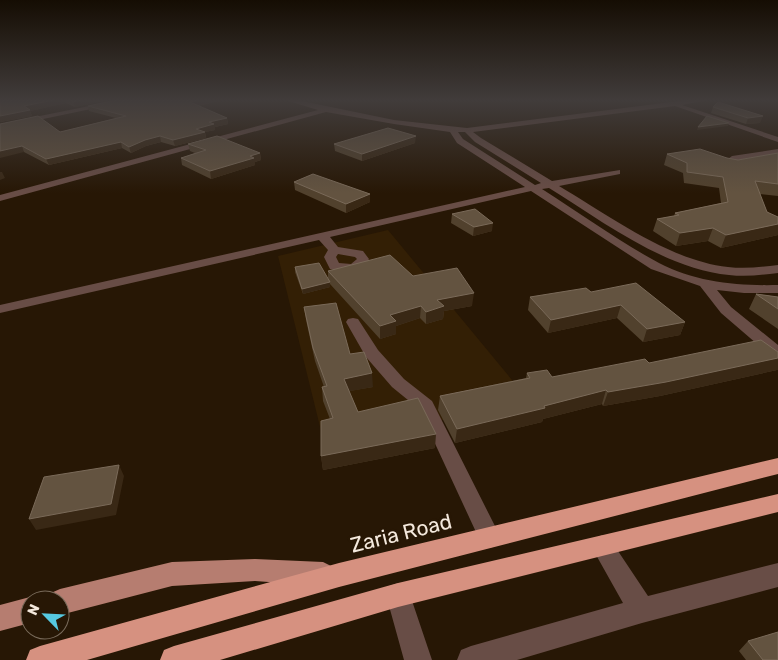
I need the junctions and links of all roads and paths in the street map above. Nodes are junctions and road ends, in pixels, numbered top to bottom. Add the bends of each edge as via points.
1 (453, 130) edge
2 (248, 131) edge
3 (468, 131) edge
4 (751, 131) edge
5 (778, 140) edge
6 (778, 152) edge
7 (732, 159) edge
8 (617, 172) dead end
9 (550, 184) junction
10 (532, 188) junction
11 (0, 198) edge
12 (322, 236) junction
13 (334, 250) dead end
14 (708, 269) junction
15 (778, 269) edge
16 (703, 284) junction
17 (778, 289) edge
18 (0, 309) edge
19 (353, 322) dead end
20 (778, 353) edge
21 (778, 466) edge
22 (778, 503) edge
23 (490, 538) junction
24 (602, 546) junction
25 (340, 575) junction
26 (778, 576) edge
27 (398, 595) junction
28 (70, 600) edge
29 (642, 610) junction
30 (20, 613) edge
31 (0, 618) edge
32 (237, 650) edge
33 (40, 660) edge
34 (174, 660) edge
35 (418, 660) edge
36 (471, 660) edge

1 - 10 street via 460,141
2 - 11 street
3 - 9 street
4 - 5 street
6 - 7 street
8 - 9 street
9 - 10 street
9 - 14 street via 662,251
10 - 12 street
10 - 16 street via 655,266
12 - 13 street
12 - 18 street
14 - 15 street via 758,274
14 - 16 street
16 - 17 street via 744,290
16 - 20 street via 726,310
19 - 23 street via 372,353 398,384 426,405
21 - 23 highway, Zaria Road
22 - 24 highway
23 - 25 highway, Zaria Road
24 - 27 highway
24 - 29 street
25 - 28 main road via 255,570 172,574
25 - 33 highway, Zaria Road
26 - 29 street
27 - 32 highway
27 - 35 street
29 - 36 street
30 - 31 main road
32 - 34 highway

